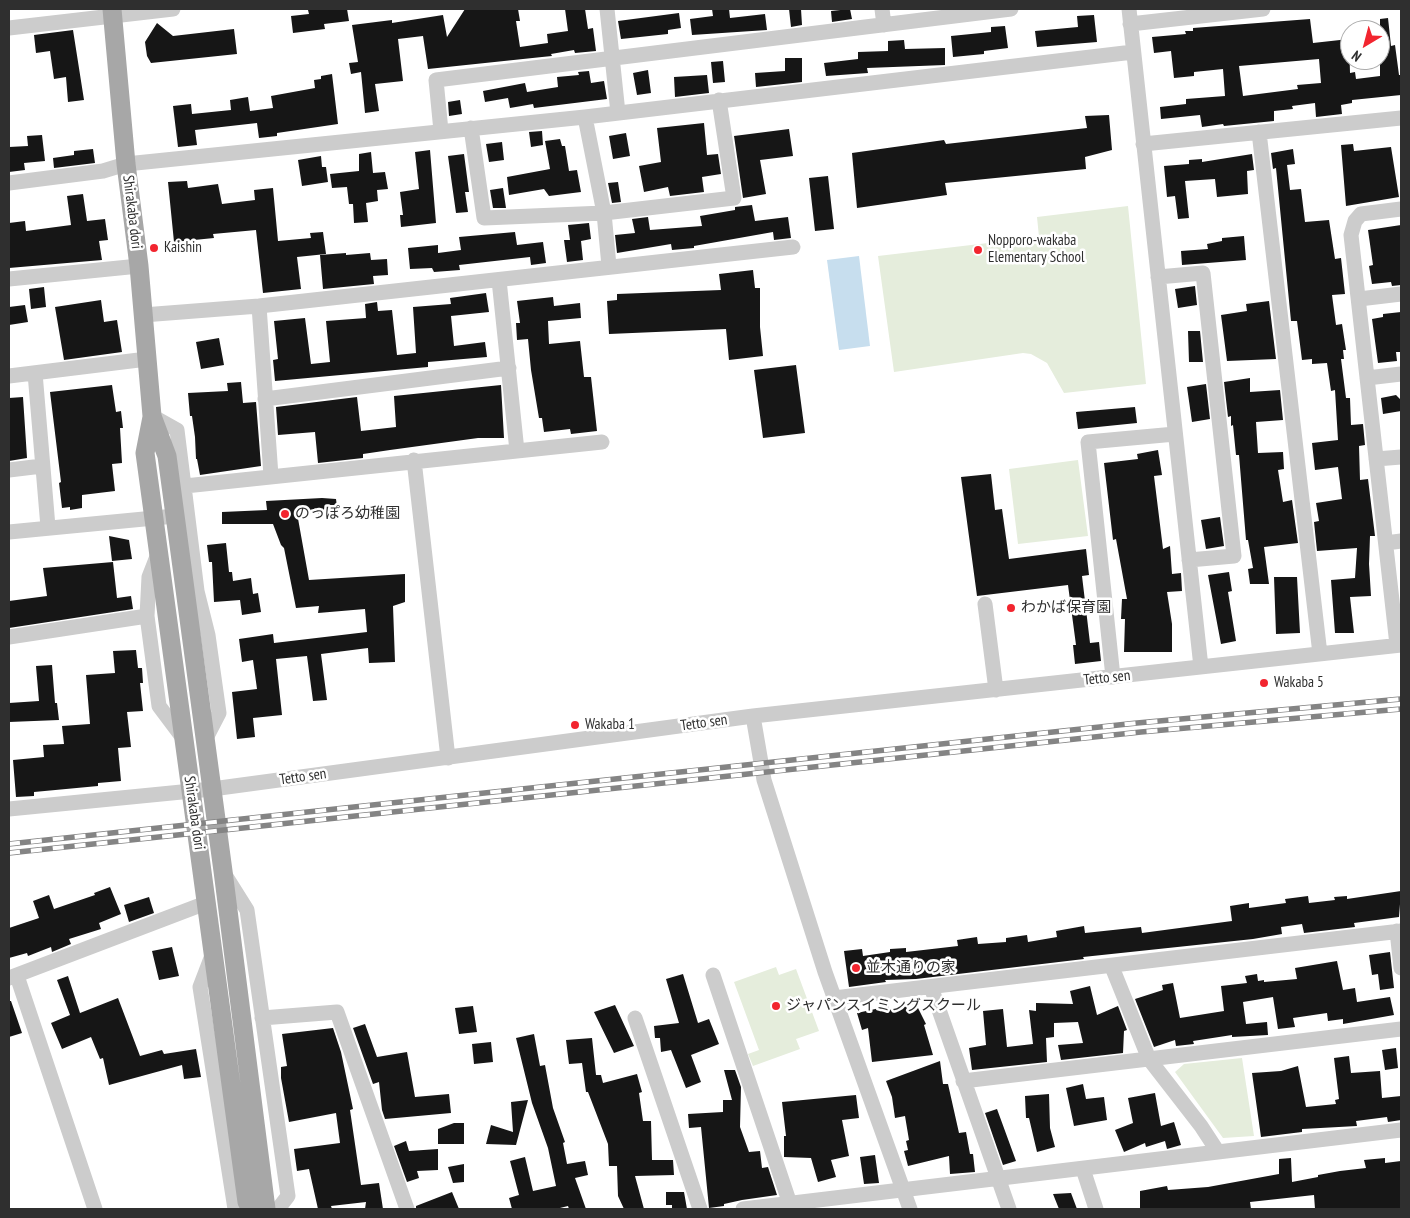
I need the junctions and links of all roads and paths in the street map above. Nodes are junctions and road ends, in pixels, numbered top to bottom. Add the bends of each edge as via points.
1 (172, 9) edge
2 (607, 9) edge
3 (882, 9) edge
4 (1011, 9) edge
5 (1264, 9) edge
6 (112, 12) edge
7 (1129, 16) edge
8 (884, 25) junction
9 (9, 28) edge
10 (1133, 52) junction
11 (613, 58) junction
12 (719, 100) junction
13 (618, 113) junction
14 (585, 117) junction
15 (1401, 118) edge
16 (471, 128) junction
17 (441, 131) junction
18 (1260, 132) junction
19 (1143, 144) junction
20 (126, 164) junction
21 (9, 182) edge
22 (1401, 209) edge
23 (604, 214) junction
24 (793, 247) dead end
25 (139, 266) junction
26 (609, 266) junction
27 (1158, 277) junction
28 (9, 279) edge
29 (499, 280) junction
30 (1401, 294) edge
31 (1358, 298) junction
32 (260, 306) junction
33 (143, 316) junction
34 (147, 359) junction
35 (510, 368) junction
36 (35, 373) junction
37 (1401, 374) edge
38 (9, 376) edge
39 (1367, 378) junction
40 (265, 399) junction
41 (152, 416) junction
42 (1175, 434) junction
43 (602, 442) dead end
44 (517, 451) junction
45 (1401, 457) edge
46 (1376, 459) junction
47 (414, 460) junction
48 (42, 466) junction
49 (9, 470) edge
50 (271, 476) junction
51 (185, 486) junction
52 (175, 516) junction
53 (153, 517) junction
54 (48, 527) junction
55 (9, 532) edge
56 (1401, 541) edge
57 (1386, 542) junction
58 (158, 554) junction
59 (1189, 560) junction
60 (985, 604) dead end
61 (147, 616) junction
62 (9, 637) edge
63 (1399, 645) edge
64 (1320, 654) junction
65 (1201, 667) junction
66 (1113, 677) junction
67 (996, 690) junction
68 (753, 716) junction
69 (183, 738) junction
70 (205, 740) junction
71 (448, 758) junction
72 (212, 790) junction
73 (190, 792) junction
74 (9, 809) edge
75 (223, 871) junction
76 (206, 903) junction
77 (1399, 931) edge
78 (213, 953) junction
79 (1112, 967) junction
80 (1401, 968) edge
81 (712, 975) dead end
82 (13, 977) edge
83 (931, 987) junction
84 (834, 998) junction
85 (262, 1018) junction
86 (635, 1018) dead end
87 (1401, 1029) edge
88 (1149, 1060) junction
89 (963, 1081) junction
90 (1401, 1130) edge
91 (1218, 1152) junction
92 (1083, 1168) junction
93 (999, 1180) junction
94 (903, 1190) junction
95 (790, 1204) junction
96 (95, 1209) edge
97 (235, 1209) edge
98 (252, 1209) edge
99 (266, 1209) edge
100 (278, 1209) edge
101 (407, 1209) edge
102 (700, 1209) edge
103 (742, 1209) edge
104 (910, 1209) edge
105 (1009, 1209) edge
106 (1096, 1209) edge

1 - 6 street
2 - 11 street
3 - 8 street
4 - 8 street
5 - 7 street
6 - 9 street
6 - 20 main road, Shirakaba dori
7 - 10 street
8 - 11 street
10 - 12 street
10 - 19 street
11 - 13 street
11 - 17 street via 436,80
12 - 13 street
12 - 23 street via 734,198
13 - 14 street
14 - 16 street
14 - 23 street
15 - 18 street
16 - 17 street
16 - 23 street via 484,218
17 - 20 street
18 - 19 street
18 - 64 street
19 - 27 street
20 - 21 street via 103,171
20 - 25 main road, Shirakaba dori
22 - 31 street via 1361,214 1355,221 1351,235
23 - 26 street
24 - 26 street
25 - 28 street
25 - 33 main road, Shirakaba dori
26 - 29 street
27 - 42 street
27 - 59 street via 1202,273 1232,537 1234,556
29 - 32 street
29 - 35 street
30 - 31 street
31 - 39 street
32 - 33 street
32 - 40 street
33 - 34 main road, Shirakaba dori
34 - 36 street
34 - 41 main road, Shirakaba dori
35 - 40 street
35 - 44 street
36 - 38 street
36 - 48 street
37 - 39 street
39 - 46 street
40 - 50 street
41 - 51 street via 177,430
41 - 52 main road, Shirakaba dori via 167,456
41 - 53 main road, Shirakaba dori via 145,453
42 - 59 street
42 - 66 street via 1088,442
43 - 44 street
44 - 47 street
45 - 46 street
46 - 57 street
47 - 50 street
47 - 71 street
48 - 49 street
48 - 54 street
50 - 51 street
51 - 70 street via 197,591 208,635 219,713
52 - 53 street
52 - 70 main road, Shirakaba dori
53 - 54 street
53 - 58 main road, Shirakaba dori
54 - 55 street
56 - 57 street
57 - 63 street
58 - 61 street via 150,577
58 - 69 main road, Shirakaba dori
59 - 65 street
60 - 67 street
61 - 62 street
61 - 69 street via 159,706
63 - 64 street, Tetto sen
64 - 65 street, Tetto sen
65 - 66 street, Tetto sen
66 - 67 street, Tetto sen
67 - 68 street, Tetto sen
68 - 71 street, Tetto sen
68 - 84 street via 764,780
69 - 73 main road, Shirakaba dori
70 - 72 main road, Shirakaba dori
71 - 72 street, Tetto sen
72 - 73 street, Tetto sen
72 - 75 main road, Shirakaba dori
73 - 74 street, Tetto sen
73 - 76 main road, Shirakaba dori
75 - 85 street via 247,910
75 - 99 main road, Shirakaba dori
76 - 78 main road, Shirakaba dori
76 - 82 street
77 - 79 street
77 - 80 street
78 - 97 street via 200,987
78 - 98 main road, Shirakaba dori via 247,1202
79 - 83 street
79 - 88 street
81 - 95 street
82 - 96 street
83 - 84 street
83 - 89 street
84 - 94 street
85 - 100 street via 288,1196
85 - 101 street via 337,1012
86 - 102 street
87 - 88 street
88 - 89 street
88 - 91 street
89 - 93 street
90 - 91 street
91 - 92 street
92 - 93 street
92 - 106 street
93 - 94 street
93 - 105 street
94 - 95 street
94 - 104 street
95 - 103 street

